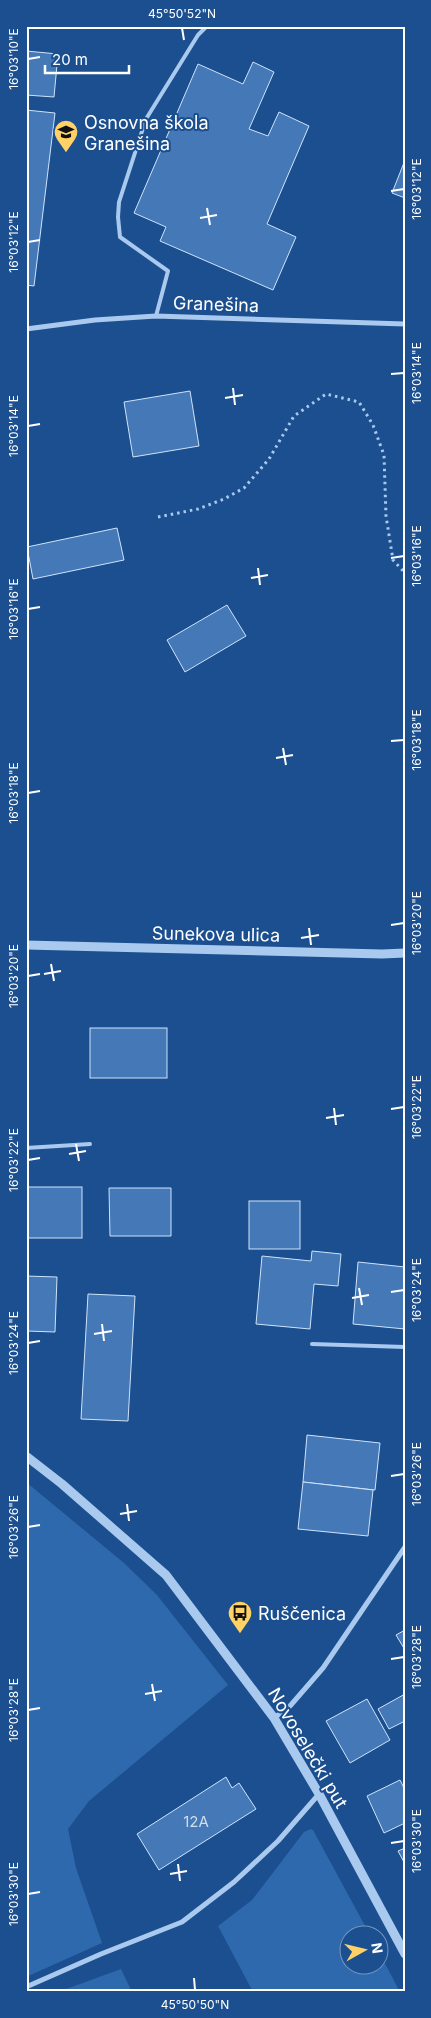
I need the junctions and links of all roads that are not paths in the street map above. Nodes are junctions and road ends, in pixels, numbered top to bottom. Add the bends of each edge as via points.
1 (206, 26) edge
2 (156, 316) junction
3 (405, 324) edge
4 (26, 329) edge
5 (26, 945) edge
6 (405, 953) edge
7 (90, 1144) dead end
8 (26, 1148) edge
9 (312, 1344) dead end
10 (405, 1347) edge
11 (26, 1456) edge
12 (405, 1547) edge
13 (274, 1718) junction
14 (319, 1794) junction
15 (405, 1954) edge
16 (26, 1987) edge

1 - 2 lane via 146,118 119,202 120,237 168,272
2 - 3 street, Granešina
2 - 4 street, Granešina
5 - 6 street, Sunekova ulica
7 - 8 lane
9 - 10 lane
11 - 13 street, Novoselečki put via 166,1576
12 - 13 street via 323,1668 290,1706
13 - 14 street, Novoselečki put
14 - 15 street, Novoselečki put
14 - 16 street via 278,1841 234,1882 182,1922

